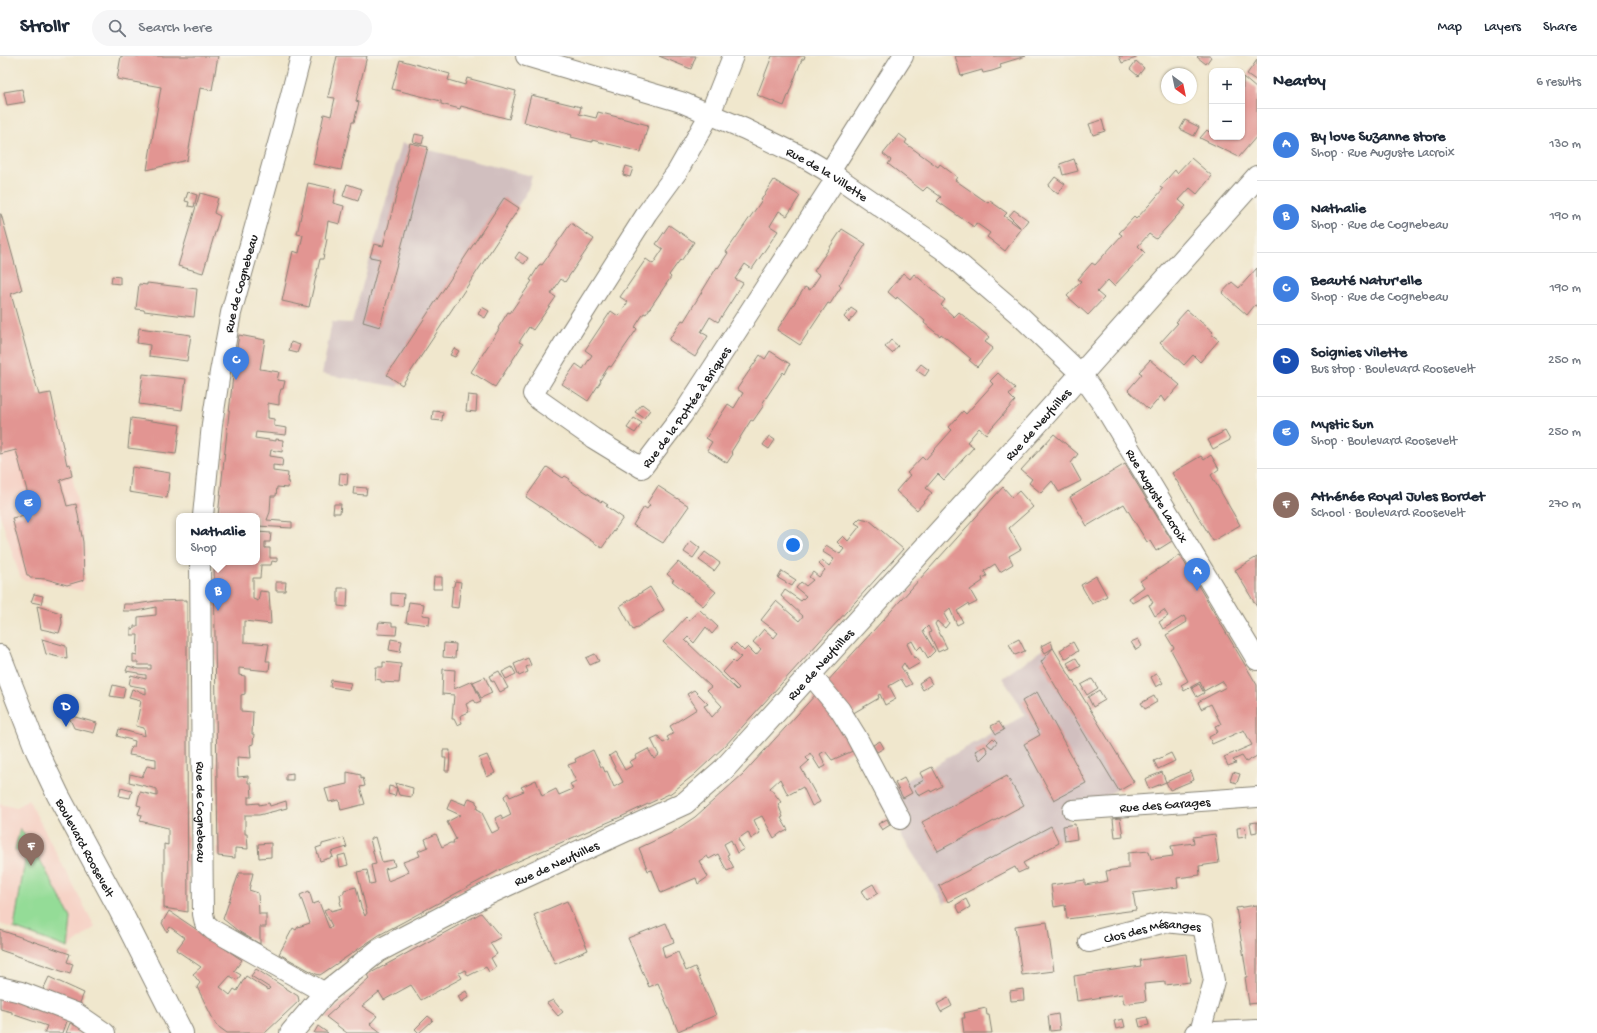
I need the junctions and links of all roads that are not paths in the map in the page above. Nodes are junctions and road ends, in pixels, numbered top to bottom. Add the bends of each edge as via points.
1 (300, 56) edge
2 (526, 56) edge
3 (733, 56) edge
4 (903, 56) edge
5 (557, 60) edge
6 (710, 114) junction
7 (833, 175) junction
8 (1257, 177) edge
9 (1081, 374) junction
10 (203, 513) edge
11 (200, 568) edge
12 (0, 656) edge
13 (1257, 660) edge
14 (811, 674) junction
15 (1257, 797) edge
16 (1073, 810) dead end
17 (900, 819) dead end
18 (1089, 942) dead end
19 (0, 987) edge
20 (325, 992) junction
21 (1254, 1031) edge
22 (105, 1033) edge
23 (182, 1033) edge
24 (291, 1033) edge
25 (1198, 1033) edge

1 - 10 street, Rue de Cognebeau via 231,313 212,424
2 - 5 street, Rue de la Villette
3 - 6 street
4 - 7 street
5 - 6 street, Rue de la Villette
6 - 7 street, Rue de la Villette via 806,158
6 - 7 street, Rue de la Pottée à Briques via 677,172 647,213 533,394 593,438 642,468 684,414
7 - 9 street, Rue de la Villette via 942,249 1018,314
8 - 9 main road, Rue de Neufvilles
9 - 13 street, Rue Auguste Lacroix via 1105,408
9 - 14 main road, Rue de Neufvilles
11 - 20 street, Rue de Cognebeau via 205,923 213,930
12 - 23 main road, Boulevard Roosevelt via 52,782
14 - 17 street via 840,710 856,736
14 - 20 main road, Rue de Neufvilles via 724,769 685,803 479,898 378,951
15 - 16 street, Rue des Garages
18 - 25 street, Clos des Mésanges via 1165,922 1203,926 1214,981
19 - 22 street via 21,992 76,1014
20 - 24 main road, Rue de Neufvilles
21 - 25 street

